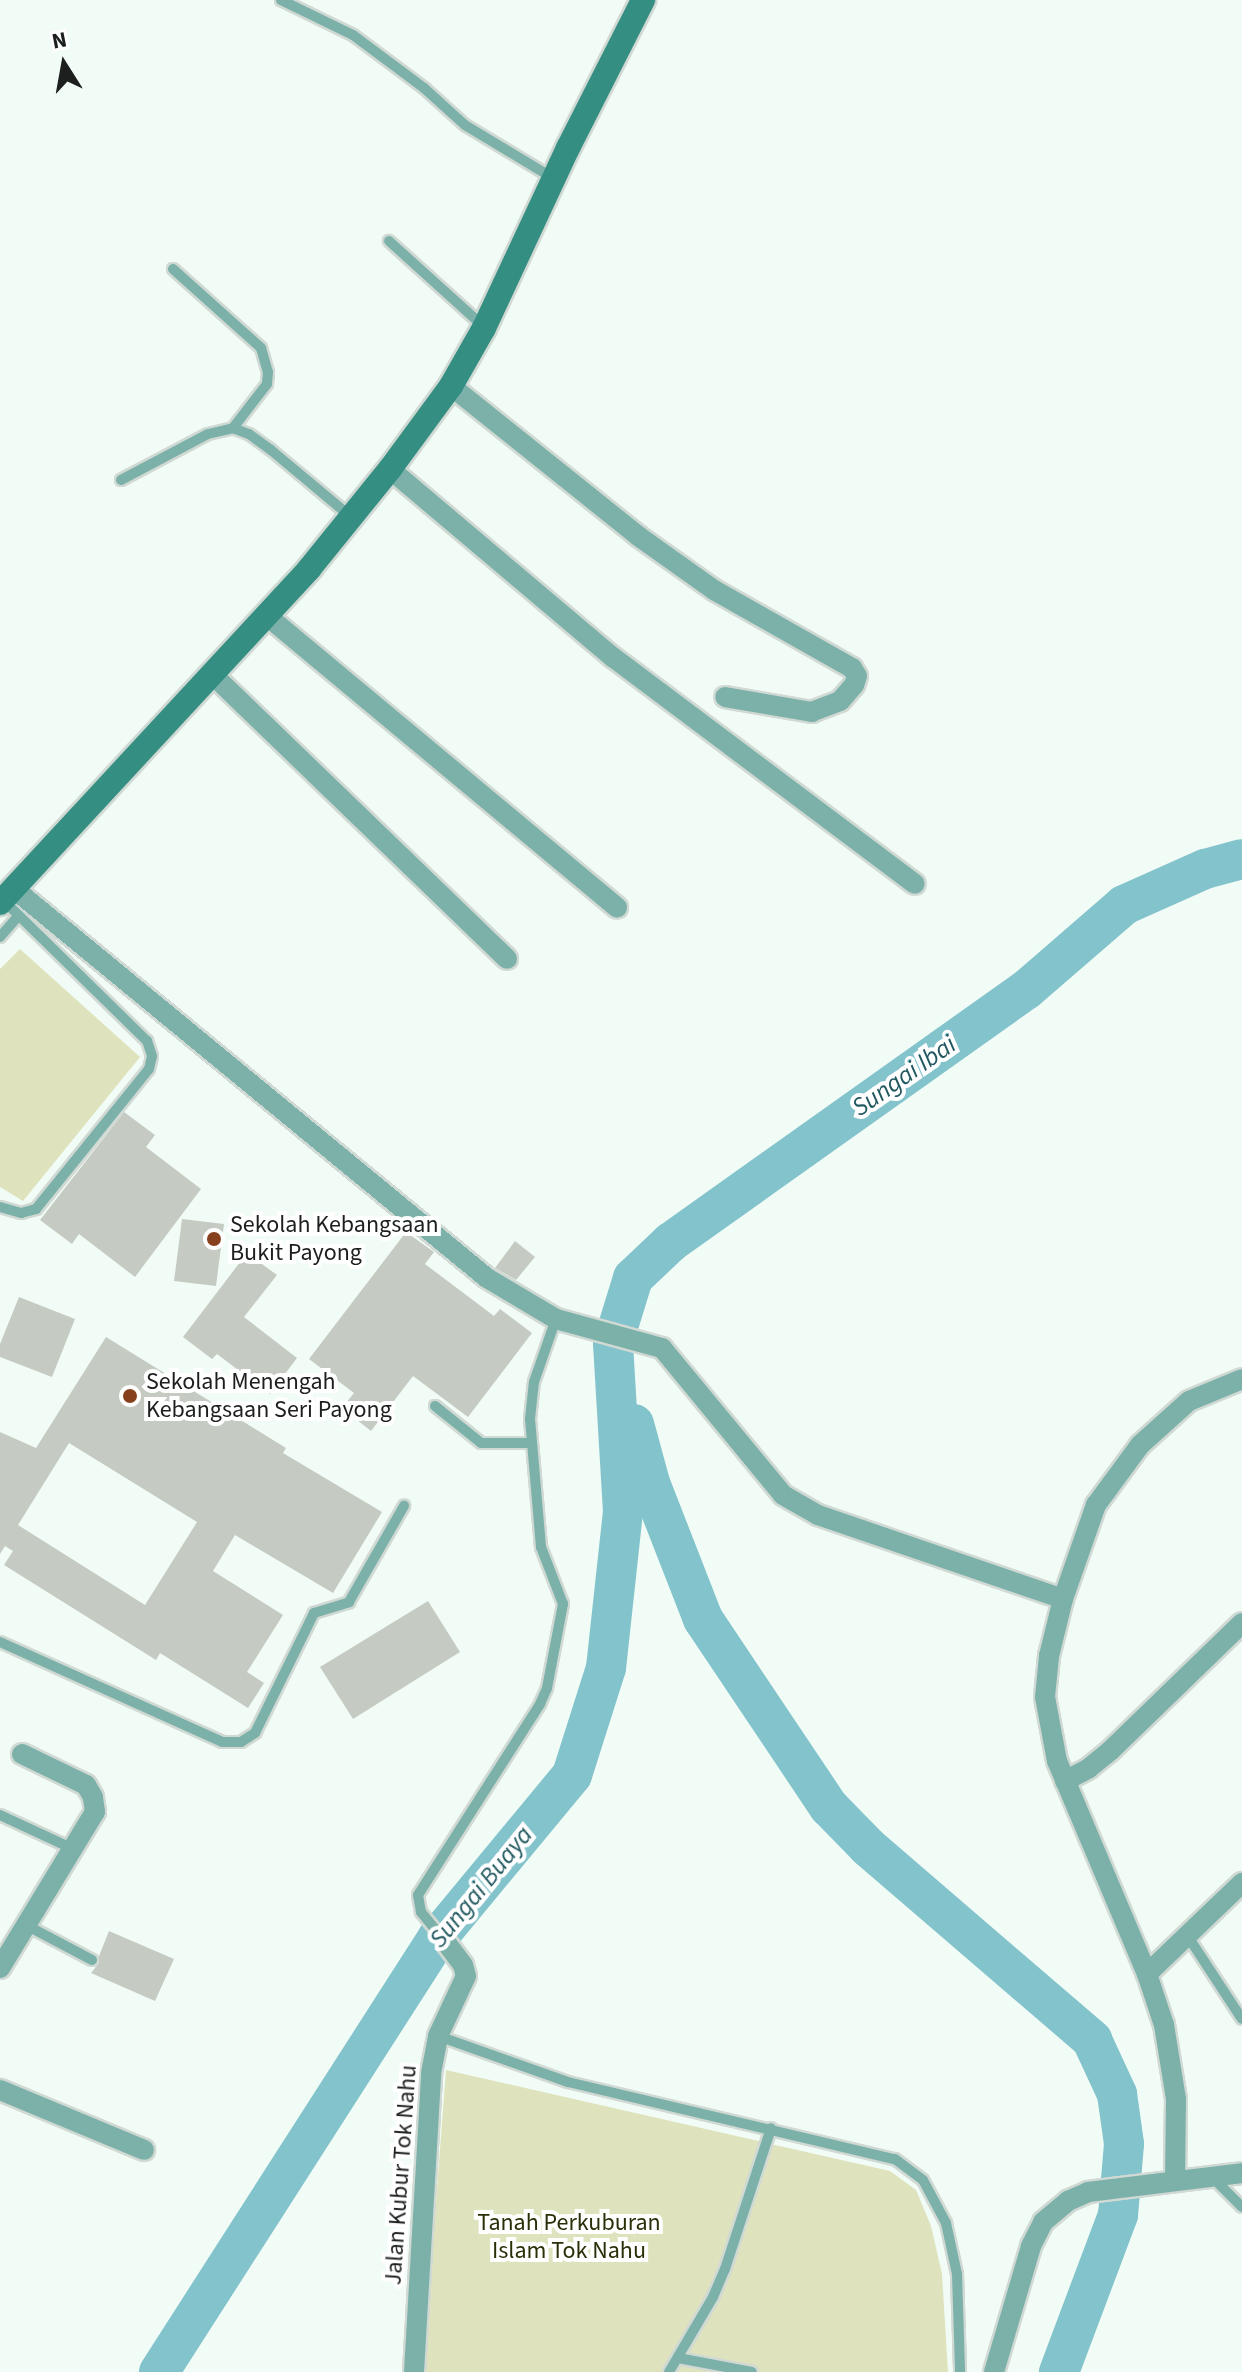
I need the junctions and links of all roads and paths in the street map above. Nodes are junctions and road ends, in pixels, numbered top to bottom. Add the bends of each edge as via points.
1 (281, 0) edge
2 (643, 0) edge
3 (553, 178) junction
4 (389, 241) dead end
5 (173, 269) dead end
6 (484, 328) junction
7 (451, 386) junction
8 (233, 428) junction
9 (390, 469) junction
10 (121, 480) dead end
11 (350, 516) junction
12 (266, 615) junction
13 (212, 674) junction
14 (725, 697) dead end
15 (915, 884) dead end
16 (9, 902) edge
17 (617, 907) dead end
18 (0, 937) edge
19 (507, 959) dead end
20 (0, 1207) edge
21 (556, 1319) junction
22 (1242, 1379) edge
23 (435, 1406) dead end
24 (531, 1443) junction
25 (404, 1506) dead end
26 (1063, 1599) junction
27 (1242, 1623) edge
28 (0, 1642) edge
29 (22, 1754) dead end
30 (1065, 1781) junction
31 (0, 1815) edge
32 (71, 1848) junction
33 (1242, 1883) edge
34 (24, 1924) junction
35 (1187, 1935) junction
36 (448, 1945) joint
37 (92, 1960) dead end
38 (0, 1968) edge
39 (1147, 1974) junction
40 (1242, 2019) edge
41 (438, 2036) junction
42 (0, 2090) edge
43 (771, 2128) junction
44 (144, 2150) dead end
45 (1242, 2173) edge
46 (1212, 2176) junction
47 (1167, 2182) junction
48 (1242, 2207) edge
49 (678, 2358) junction
50 (414, 2372) edge
51 (669, 2372) edge
52 (752, 2372) edge
53 (960, 2372) edge
54 (994, 2372) edge

1 - 3 lane via 353,35 465,125
2 - 3 main road
3 - 6 main road
4 - 6 lane
5 - 8 lane via 261,348 267,384
6 - 7 main road
7 - 9 main road
7 - 14 street via 688,572 852,668 857,676 840,701 812,712
8 - 10 lane via 208,434
8 - 11 lane via 271,450
9 - 11 main road
9 - 15 street via 614,658
11 - 12 main road
12 - 13 main road
12 - 17 street
13 - 16 main road
13 - 19 street
16 - 18 lane
16 - 20 lane via 147,1041 152,1056 149,1069 36,1209 21,1213
16 - 21 street via 487,1278
21 - 24 lane via 534,1382
21 - 26 street via 651,1343 672,1357 765,1477 783,1495 818,1515
22 - 26 street via 1189,1401 1140,1445 1096,1505
23 - 24 lane via 481,1443
24 - 36 lane via 541,1547 563,1604 547,1688 420,1889 421,1912
25 - 28 lane via 349,1602 314,1613 255,1733 241,1742 222,1742
26 - 30 street via 1045,1697
27 - 30 street via 1110,1751
29 - 32 street via 86,1785 93,1797 95,1812
30 - 39 street
31 - 32 lane
32 - 34 street
33 - 35 street
34 - 37 lane
34 - 38 street
35 - 39 street
35 - 40 lane
36 - 41 street, Jalan Kubur Tok Nahu via 466,1976
39 - 47 street via 1164,2025 1176,2099
41 - 43 lane via 568,2082
41 - 50 street, Jalan Kubur Tok Nahu via 428,2102
42 - 44 street
43 - 49 lane via 725,2269
43 - 53 lane via 895,2159 923,2180 946,2223 957,2274
45 - 46 street
46 - 47 street
46 - 48 lane
47 - 54 street via 1088,2192 1043,2222
49 - 51 lane
49 - 52 lane

